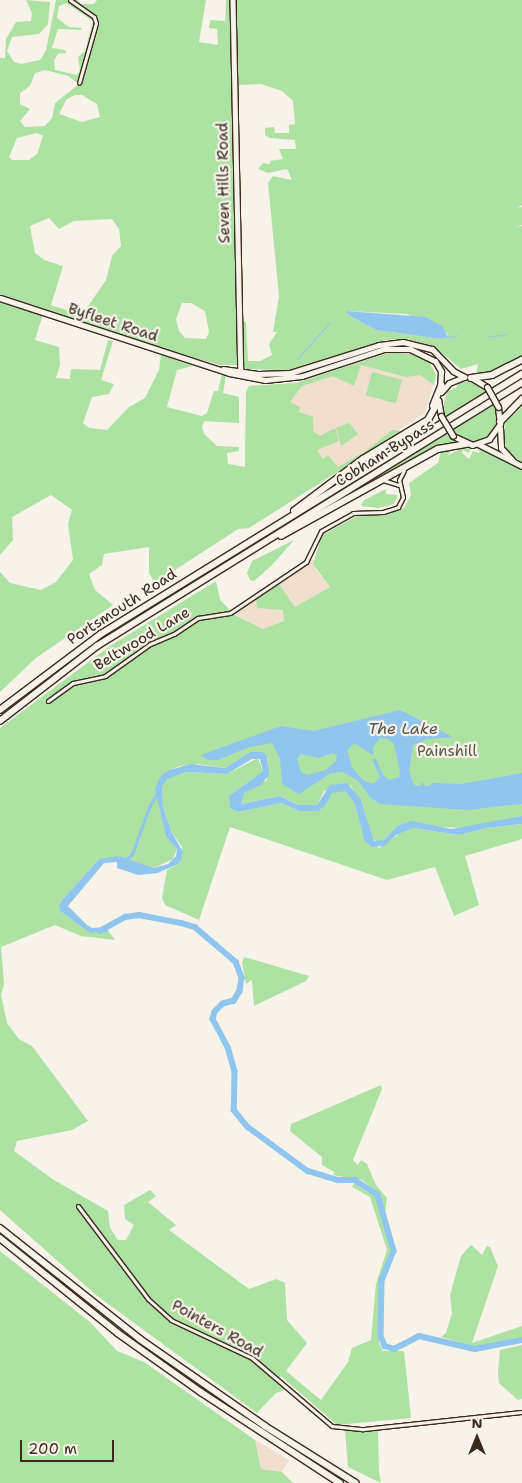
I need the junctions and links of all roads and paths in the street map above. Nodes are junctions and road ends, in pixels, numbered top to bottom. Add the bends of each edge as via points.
1 (70, 0) edge
2 (233, 0) edge
3 (80, 83) dead end
4 (0, 298) edge
5 (522, 360) edge
6 (242, 371) junction
7 (522, 374) edge
8 (468, 378) junction
9 (522, 383) edge
10 (441, 386) junction
11 (440, 394) junction
12 (522, 399) edge
13 (438, 402) junction
14 (500, 424) junction
15 (409, 430) junction
16 (467, 444) junction
17 (478, 444) junction
18 (514, 462) junction
19 (522, 466) edge
20 (406, 467) junction
21 (383, 480) junction
22 (399, 485) junction
23 (264, 533) junction
24 (261, 544) junction
25 (48, 701) dead end
26 (0, 710) edge
27 (0, 721) edge
28 (78, 1206) dead end
29 (0, 1228) edge
30 (0, 1238) edge
31 (522, 1412) edge
32 (340, 1483) edge
33 (356, 1483) edge

1 - 3 street via 94,17 96,23
2 - 6 main road, Seven Hills Road
4 - 6 main road, Byfleet Road via 220,369
5 - 8 highway via 492,375
6 - 8 main road, Byfleet Road via 290,374 379,344 403,342 432,349 453,371
6 - 10 main road, Byfleet Road via 284,380 379,350 410,348 435,361 441,373
7 - 23 highway, Cobham Bypass
8 - 11 main road via 452,381
8 - 14 main road, bridge via 486,387 498,407
9 - 24 highway, Cobham Bypass
10 - 11 main road
10 - 15 highway via 429,414
11 - 13 main road
12 - 14 highway
13 - 15 highway via 431,417
13 - 16 main road, bridge via 441,416 454,436
14 - 17 main road via 491,438
14 - 18 main road via 502,448
15 - 23 highway via 363,459
16 - 17 main road
16 - 20 highway via 443,447
17 - 18 main road
18 - 19 main road
20 - 21 highway
20 - 22 street, Beltwood Lane
21 - 22 street
21 - 24 highway
22 - 25 street, Beltwood Lane via 403,497 398,506 383,512 353,513 321,531 306,562 230,613 198,618 178,632 150,644 105,676 72,683
23 - 26 highway, Portsmouth Road via 101,634
24 - 27 highway, Portsmouth Road via 97,646
28 - 31 street, Pointers Road via 148,1299 171,1320 252,1358 332,1426 363,1429
29 - 33 highway via 140,1339 265,1426
30 - 32 highway via 118,1333 186,1382

